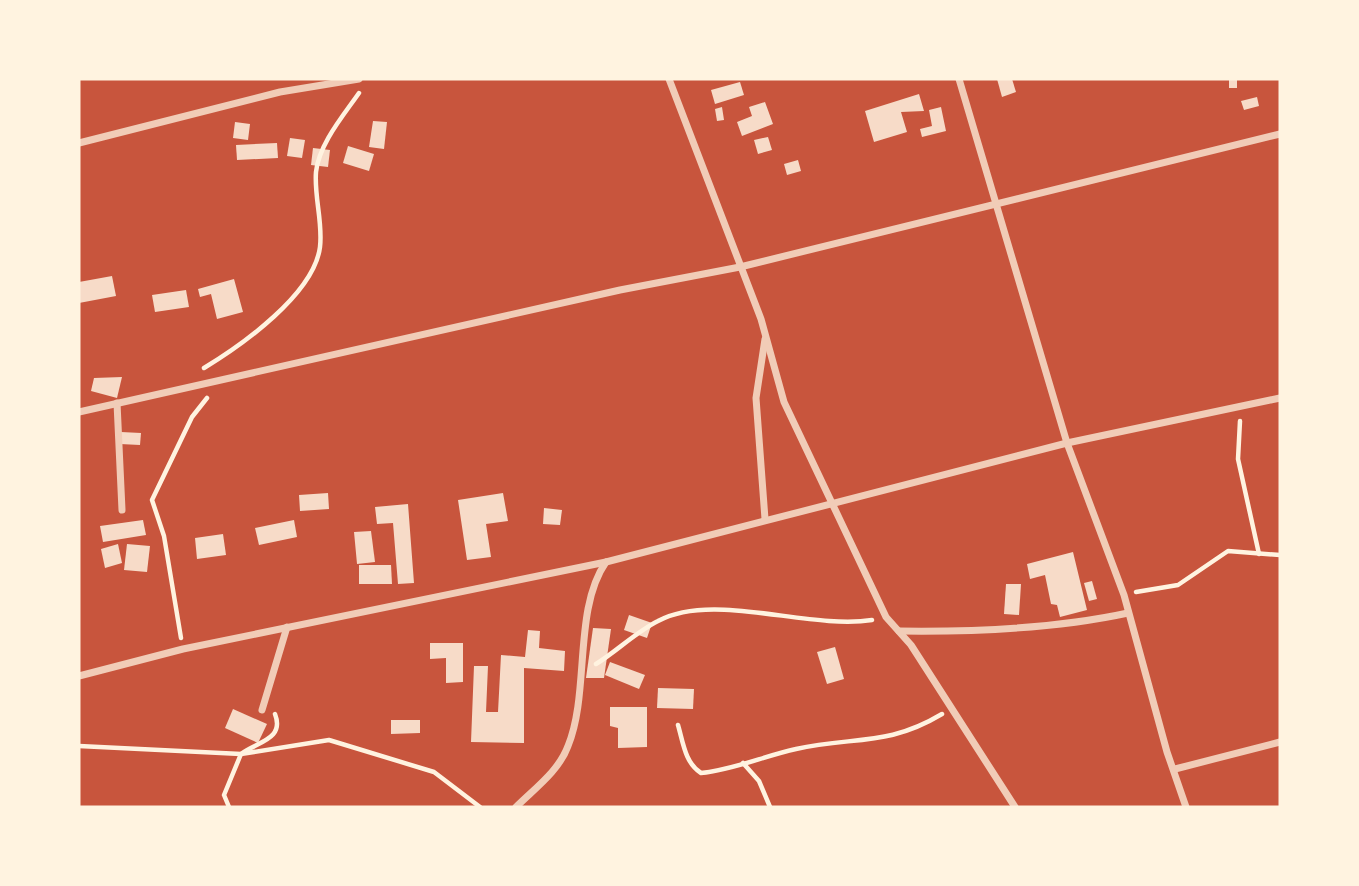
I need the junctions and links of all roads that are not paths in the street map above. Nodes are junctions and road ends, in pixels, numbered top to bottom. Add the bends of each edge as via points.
1 (359, 79) edge
2 (669, 79) edge
3 (960, 79) edge
4 (1280, 134) edge
5 (79, 143) edge
6 (998, 204) junction
7 (740, 267) junction
8 (765, 336) junction
9 (1280, 398) edge
10 (117, 403) junction
11 (79, 412) edge
12 (1067, 443) junction
13 (831, 502) junction
14 (122, 510) dead end
15 (765, 519) junction
16 (606, 562) junction
17 (1129, 613) junction
18 (287, 627) junction
19 (899, 631) junction
20 (79, 676) edge
21 (262, 710) road end
22 (1280, 742) edge
23 (1175, 769) junction
24 (516, 807) edge
25 (1015, 807) edge
26 (1186, 807) edge

1 - 5 street via 281,92
2 - 7 street
3 - 6 street
4 - 6 street
6 - 7 street
6 - 12 street
7 - 8 street
7 - 10 street via 608,292
8 - 13 street via 784,402
8 - 15 street via 756,398
9 - 12 street
10 - 11 street
10 - 14 street
12 - 13 street
12 - 17 street
13 - 15 street
13 - 19 street via 887,617
15 - 16 street
16 - 18 street
16 - 24 street via 593,592 568,748
17 - 19 street via 1050,625
17 - 23 street
18 - 20 street
18 - 21 street
19 - 25 street
22 - 23 street
23 - 26 street

